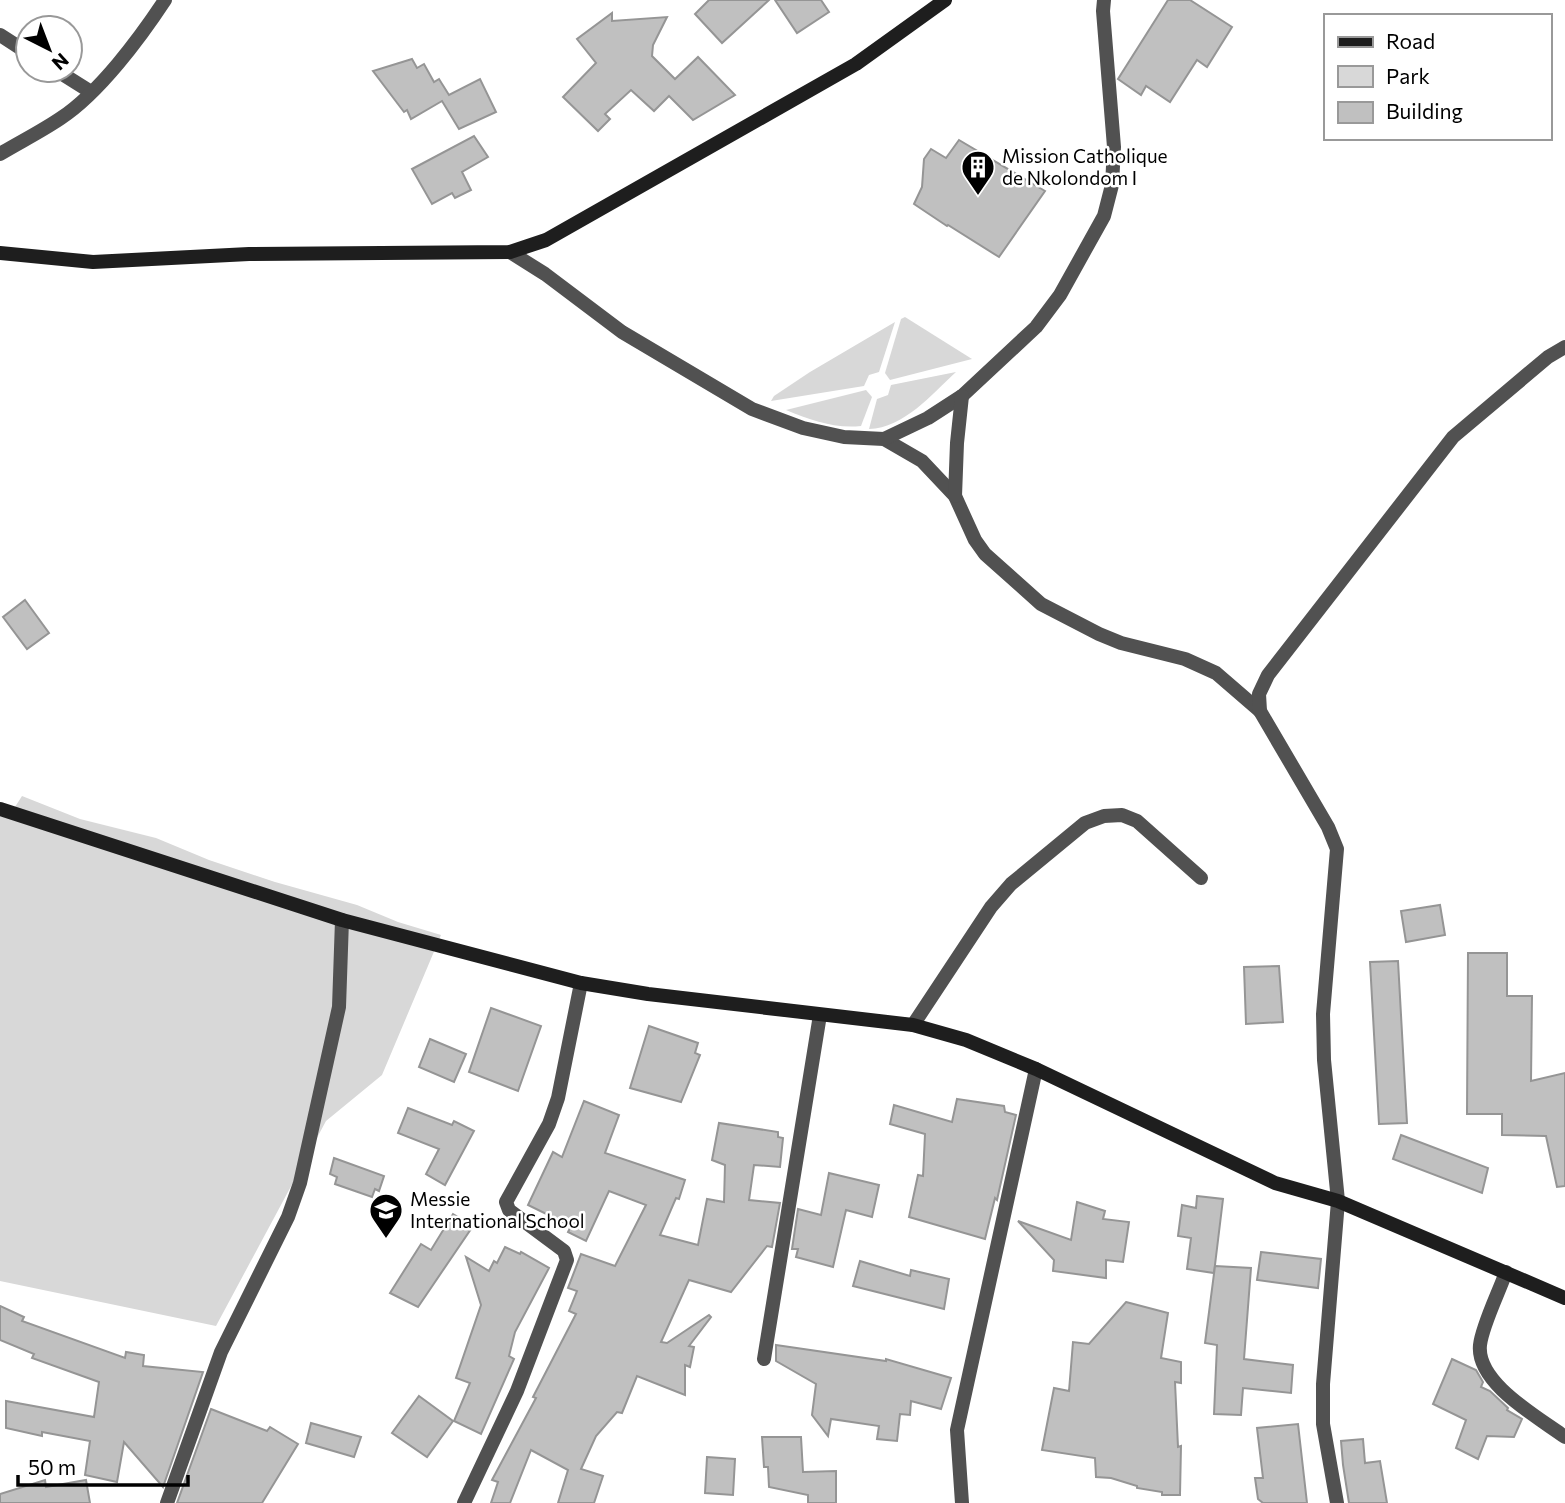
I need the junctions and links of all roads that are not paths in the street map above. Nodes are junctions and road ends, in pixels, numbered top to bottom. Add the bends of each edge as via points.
1 (165, 0) edge
2 (945, 0) edge
3 (1104, 0) edge
4 (78, 84) edge
5 (91, 92) junction
6 (0, 154) edge
7 (510, 252) junction
8 (0, 253) edge
9 (1565, 347) edge
10 (962, 396) junction
11 (884, 439) junction
12 (955, 496) junction
13 (1260, 711) junction
14 (0, 808) edge
15 (1201, 878) dead end
16 (342, 920) junction
17 (580, 983) junction
18 (820, 1015) junction
19 (913, 1025) junction
20 (1036, 1069) junction
21 (1338, 1201) junction
22 (1506, 1272) junction
23 (1565, 1298) edge
24 (764, 1359) dead end
25 (1565, 1437) edge
26 (167, 1503) edge
27 (464, 1503) edge
28 (962, 1503) edge
29 (1337, 1503) edge

1 - 5 street
2 - 7 main road via 856,64 546,240
3 - 10 street via 1114,147 1104,216 1060,295 1036,327
4 - 5 street
5 - 6 street via 62,118
7 - 8 main road via 249,254 93,262
7 - 11 street via 622,332 752,409 803,428
9 - 13 street via 1453,437 1268,675 1259,694
10 - 11 street
10 - 12 street
11 - 12 street via 922,461
12 - 13 street via 985,554 1041,604 1098,634 1185,659 1216,673
13 - 21 street via 1337,849 1323,1014
14 - 16 main road
15 - 19 street via 1137,821 1122,815 1085,823 990,907
16 - 17 main road
16 - 26 street via 339,1007 300,1183 221,1352
17 - 18 main road
17 - 27 street via 558,1098 549,1124 506,1202 517,1217 564,1251 567,1260 517,1391
18 - 19 main road
18 - 24 street
19 - 20 main road via 966,1040
20 - 21 main road via 1275,1183
20 - 28 street via 957,1430
21 - 22 main road
21 - 29 street via 1323,1384 1323,1424
22 - 23 main road
22 - 25 street via 1480,1343 1480,1359 1498,1387

